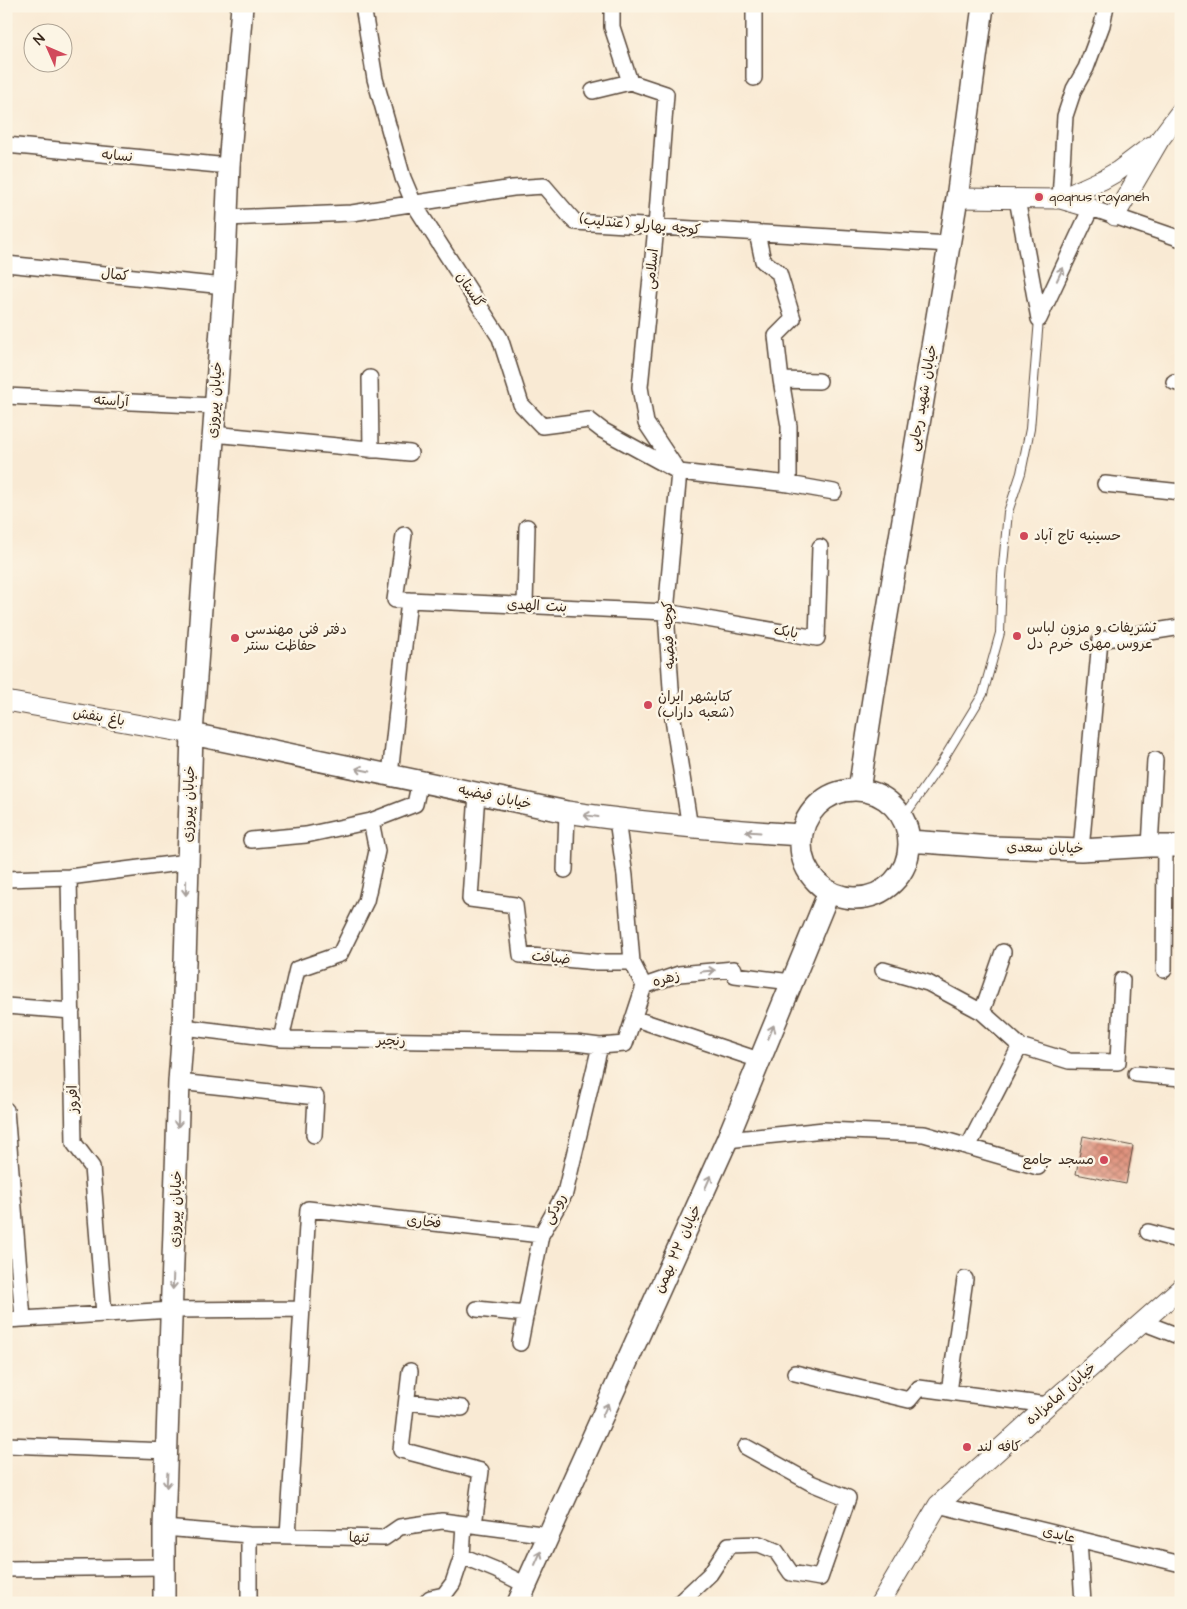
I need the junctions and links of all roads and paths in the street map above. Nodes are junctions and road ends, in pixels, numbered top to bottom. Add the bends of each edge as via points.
1 (242, 6) edge
2 (363, 6) edge
3 (612, 6) edge
4 (754, 6) edge
5 (982, 6) edge
6 (1106, 6) edge
7 (754, 78) dead end
8 (630, 82) junction
9 (593, 91) dead end
10 (1181, 110) edge
11 (1160, 139) junction
12 (6, 145) edge
13 (228, 166) junction
14 (957, 198) junction
15 (1017, 199) junction
16 (1060, 199) junction
17 (414, 204) junction
18 (1091, 208) junction
19 (1115, 216) junction
20 (227, 218) junction
21 (656, 227) junction
22 (756, 233) junction
23 (1181, 240) edge
24 (950, 244) junction
25 (6, 264) edge
26 (224, 286) junction
27 (1039, 319) junction
28 (370, 378) dead end
29 (781, 380) junction
30 (819, 381) dead end
31 (6, 396) edge
32 (215, 406) junction
33 (213, 434) junction
34 (371, 450) junction
35 (410, 453) dead end
36 (679, 472) junction
37 (788, 484) junction
38 (1105, 484) dead end
39 (834, 492) dead end
40 (1181, 492) edge
41 (527, 527) dead end
42 (404, 534) dead end
43 (820, 547) dead end
44 (408, 600) junction
45 (525, 605) junction
46 (666, 612) junction
47 (1181, 627) edge
48 (6, 701) edge
49 (192, 734) junction
50 (1155, 760) dead end
51 (390, 775) junction
52 (420, 781) junction
53 (859, 790) junction
54 (477, 793) junction
55 (567, 812) junction
56 (903, 818) junction
57 (617, 820) junction
58 (371, 821) junction
59 (690, 828) junction
60 (801, 836) junction
61 (250, 840) dead end
62 (910, 842) junction
63 (1165, 846) edge
64 (1081, 850) junction
65 (187, 862) junction
66 (565, 870) dead end
67 (69, 877) junction
68 (6, 879) edge
69 (829, 892) junction
70 (1003, 952) dead end
71 (632, 962) junction
72 (883, 970) dead end
73 (1164, 970) dead end
74 (1122, 980) dead end
75 (791, 982) junction
76 (644, 986) junction
77 (6, 1006) edge
78 (72, 1011) junction
79 (982, 1012) junction
80 (633, 1018) junction
81 (183, 1027) junction
82 (281, 1039) junction
83 (600, 1046) junction
84 (1020, 1046) junction
85 (759, 1060) junction
86 (1136, 1074) dead end
87 (1181, 1078) edge
88 (179, 1082) junction
89 (6, 1110) edge
90 (314, 1135) dead end
91 (727, 1140) junction
92 (968, 1147) junction
93 (1038, 1167) dead end
94 (9, 1177) edge
95 (1148, 1232) dead end
96 (540, 1235) junction
97 (1181, 1241) edge
98 (965, 1279) dead end
99 (1181, 1288) edge
100 (302, 1309) junction
101 (477, 1309) dead end
102 (172, 1310) junction
103 (104, 1314) junction
104 (526, 1314) junction
105 (24, 1319) junction
106 (6, 1320) edge
107 (1142, 1322) junction
108 (1181, 1337) edge
109 (520, 1344) dead end
110 (410, 1371) dead end
111 (795, 1373) dead end
112 (949, 1392) junction
113 (407, 1402) junction
114 (1048, 1405) junction
115 (462, 1408) dead end
116 (6, 1445) edge
117 (746, 1447) dead end
118 (168, 1451) junction
119 (938, 1505) junction
120 (469, 1525) junction
121 (164, 1528) junction
122 (249, 1535) junction
123 (548, 1535) junction
124 (288, 1536) junction
125 (1079, 1540) junction
126 (462, 1556) junction
127 (1181, 1564) edge
128 (165, 1567) junction
129 (6, 1569) edge
130 (522, 1594) edge
131 (164, 1603) edge
132 (249, 1603) edge
133 (426, 1603) edge
134 (679, 1603) edge
135 (880, 1603) edge
136 (1083, 1603) edge

1 - 13 main road, خیابان پیروزی
2 - 17 street, گلستان via 375,79 403,178
3 - 8 street via 612,27
4 - 7 street
5 - 14 main road, خیابان شهید رجایی
6 - 16 street via 1086,68 1074,89 1065,116
8 - 9 street
8 - 21 street, اسلامی via 666,94
10 - 11 street
11 - 16 street via 1104,180
11 - 19 street
12 - 13 street, نسابه
13 - 20 main road, خیابان پیروزی
14 - 15 street
14 - 24 main road, خیابان شهید رجایی
15 - 16 street
15 - 27 street
16 - 18 street
17 - 20 street, کوچه بهارلو (عندلیب) via 352,214
17 - 21 street, کوچه بهارلو (عندلیب) via 544,186 575,222
17 - 36 street, گلستان via 500,338 521,404 542,426 589,420
18 - 19 street
27 -> 18 street
19 - 23 street
20 - 26 main road, خیابان پیروزی
21 - 22 street, کوچه بهارلو (عندلیب)
21 - 36 street, اسلامی via 640,387 646,423
22 - 24 street, کوچه بهارلو (عندلیب)
22 - 29 street via 763,261 779,273 793,319 776,336
24 - 53 main road, خیابان شهید رجایی
25 - 26 street, کمال
26 - 32 main road, خیابان پیروزی
27 - 56 lane via 1030,429 1021,473 1008,512 998,642 983,694
28 - 34 street
29 - 30 street
29 - 37 street via 789,426
31 - 32 street, آراسته
32 - 33 main road, خیابان پیروزی
33 - 34 street
33 - 49 main road, خیابان پیروزی
34 - 35 street
36 - 37 street
36 - 46 street, کوچه فیضیه
37 - 39 street
38 - 40 street
41 - 45 street
42 - 44 street via 395,600
43 - 46 street, بابک via 817,638
44 - 45 street, بنت الهدی
44 - 51 street
45 - 46 street, بنت الهدی
46 - 59 street, کوچه فیضیه via 673,720
47 - 64 street via 1100,640
48 - 49 street, باغ بنفش
51 -> 49 main road, خیابان فیضیه
49 - 65 main road, خیابان پیروزی
50 - 63 street
51 - 52 main road, خیابان فیضیه
52 - 54 main road, خیابان فیضیه
52 - 58 street via 415,804
53 - 56 main road via 885,798
53 - 60 main road via 843,791 815,807
54 - 55 main road, خیابان فیضیه
54 - 71 street, ضیافت via 470,899 515,905 521,955
57 -> 55 main road, خیابان فیضیه
55 - 66 street
56 - 62 main road
57 - 59 main road, خیابان فیضیه
57 - 71 street, زهره
58 - 61 street via 306,835
58 - 82 street via 377,851 366,901 340,954 297,969
60 -> 59 main road, خیابان فیضیه
60 - 69 main road via 801,849 809,874
62 - 64 main road, خیابان سعدی
62 - 69 main road via 908,858 901,873 876,894 844,898
63 - 64 main road, خیابان سعدی
63 - 73 street
65 - 67 street
65 -> 81 main road, خیابان پیروزی
67 - 68 street
67 - 78 street, افروز
69 - 75 main road, خیابان ۲۲ بهمن
70 - 79 street
71 - 76 street, زهره
72 - 79 street via 928,983
74 - 84 street via 1118,1062 1069,1061
76 -> 75 street, زهره via 679,974 734,969 735,975
85 -> 75 main road, خیابان ۲۲ بهمن
76 - 80 street
77 - 78 street
78 - 103 street, افروز via 74,1143 92,1167
79 - 84 street
80 - 83 street, رنجبر via 625,1044
80 - 85 street
81 - 82 street, رنجبر
81 - 88 main road, خیابان پیروزی
82 - 83 street, رنجبر
83 - 96 street, رودکی via 565,1193
84 - 92 street
85 - 91 main road, خیابان ۲۲ بهمن
86 - 87 street
88 - 90 street via 316,1096
88 -> 102 main road, خیابان پیروزی
89 - 94 street
91 - 92 street via 824,1130 924,1134
123 -> 91 main road, خیابان ۲۲ بهمن
92 - 93 street
94 - 105 street
95 - 97 street
96 - 100 street, فخاری via 308,1209
96 - 104 street, رودکی
98 - 112 street
99 - 107 street, خیابان امامزاده
100 - 102 street
100 - 124 street
101 - 104 street
102 - 103 street
102 - 118 main road, خیابان پیروزی
103 - 105 street
104 - 109 street, رودکی
105 - 106 street
107 - 108 street
107 - 114 street, خیابان امامزاده
110 - 113 street
111 - 112 street via 909,1400 919,1388
112 - 114 street
113 - 115 street
113 - 120 street via 401,1450 481,1471
114 - 119 street, خیابان امامزاده
116 - 118 street
117 - 134 street via 811,1483 848,1498 820,1578 791,1572 776,1551 759,1544 729,1545 710,1574
118 -> 121 main road, خیابان پیروزی
119 - 125 street, عابدی
119 - 135 street, خیابان امامزاده
120 - 123 street, تنها
120 - 124 street, تنها via 442,1521 400,1527 384,1538
120 - 126 street
121 - 122 street, تنها
121 - 128 main road, خیابان پیروزی
122 - 124 street, تنها
122 - 132 street
130 -> 123 main road, خیابان ۲۲ بهمن
125 - 127 street, عابدی
125 - 136 street
126 - 130 street via 496,1570
126 - 133 street via 453,1584 444,1595 430,1598
128 - 129 street
128 - 131 main road, خیابان پیروزی

